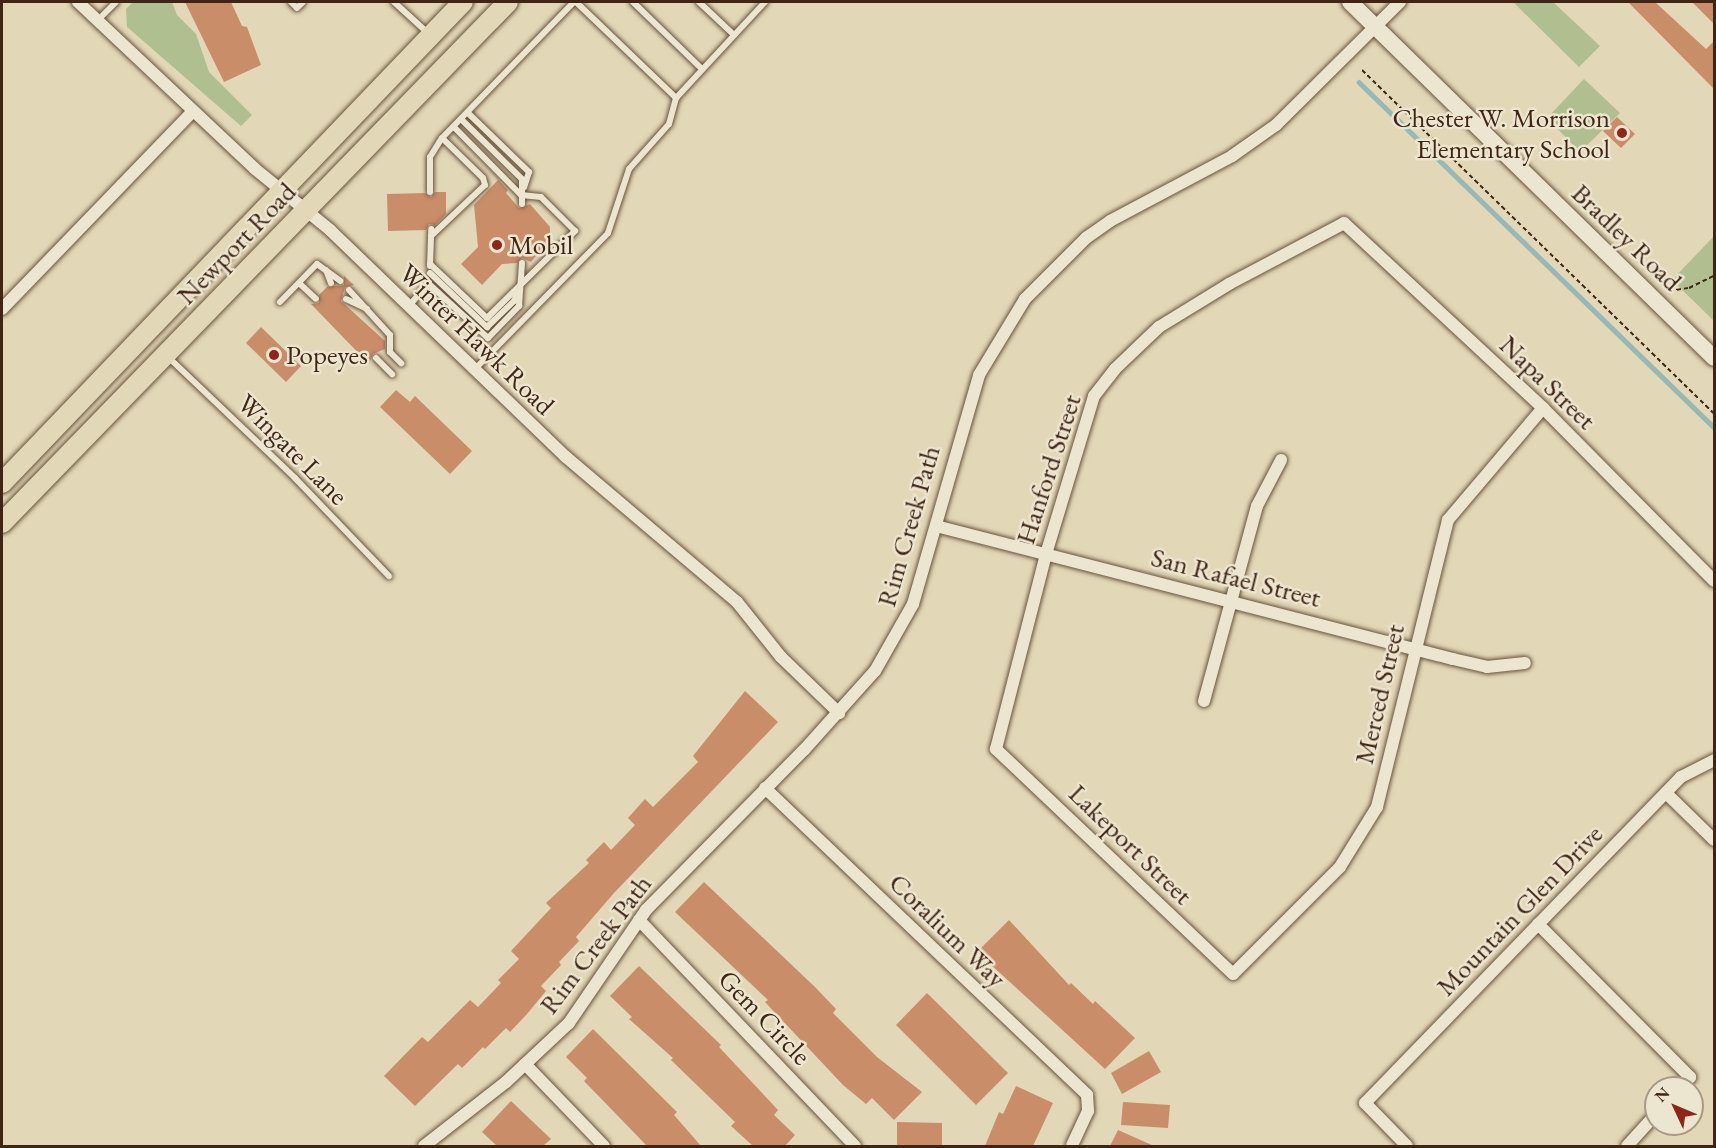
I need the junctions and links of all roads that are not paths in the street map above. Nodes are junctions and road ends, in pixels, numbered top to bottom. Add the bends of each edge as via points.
1 (116, 2) edge
2 (291, 2) edge
3 (303, 2) edge
4 (394, 2) edge
5 (463, 2) edge
6 (508, 2) edge
7 (575, 2) edge
8 (633, 2) edge
9 (699, 2) edge
10 (765, 2) edge
11 (1350, 2) edge
12 (1400, 2) edge
13 (86, 4) edge
14 (98, 20) junction
15 (1375, 27) junction
16 (431, 35) junction
17 (734, 35) junction
18 (702, 69) junction
19 (676, 98) junction
20 (193, 111) junction
21 (468, 113) junction
22 (461, 119) junction
23 (454, 127) junction
24 (442, 138) junction
25 (281, 190) junction
26 (430, 192) dead end
27 (521, 195) junction
28 (522, 204) dead end
29 (307, 209) junction
30 (1344, 223) joint
31 (522, 263) dead end
32 (430, 264) junction
33 (325, 267) junction
34 (430, 273) junction
35 (340, 280) dead end
36 (522, 282) junction
37 (299, 283) junction
38 (331, 283) dead end
39 (429, 284) junction
40 (349, 290) dead end
41 (316, 299) dead end
42 (346, 299) dead end
43 (280, 302) dead end
44 (409, 306) junction
45 (2, 309) edge
46 (367, 309) junction
47 (165, 354) junction
48 (376, 358) dead end
49 (1714, 358) edge
50 (401, 363) dead end
51 (474, 370) junction
52 (392, 374) dead end
53 (1543, 408) junction
54 (1281, 460) dead end
55 (2, 483) edge
56 (2, 523) edge
57 (936, 526) junction
58 (1046, 554) junction
59 (389, 576) dead end
60 (1714, 581) edge
61 (1233, 600) junction
62 (1414, 648) junction
63 (1525, 663) dead end
64 (1204, 700) dead end
65 (839, 713) junction
66 (996, 749) joint
67 (1714, 760) edge
68 (765, 789) junction
69 (1666, 793) junction
70 (1714, 840) edge
71 (639, 920) junction
72 (1538, 924) junction
73 (1233, 974) joint
74 (525, 1064) junction
75 (1689, 1076) edge
76 (1644, 1127) edge
77 (424, 1146) edge
78 (604, 1146) edge
79 (855, 1146) edge
80 (1072, 1146) edge
81 (1407, 1146) edge
82 (1627, 1146) edge

1 - 14 lane
2 - 3 lane via 297,8
4 - 16 lane
5 - 16 main road, Newport Road
6 - 29 main road, Newport Road
7 - 19 lane
7 - 21 lane
8 - 18 lane
9 - 17 lane
10 - 17 lane
11 - 15 street, Bradley Road
12 - 15 street, Rim Creek Path
13 - 14 street, Winter Hawk Road
14 - 20 street, Winter Hawk Road
15 - 49 street, Bradley Road
15 - 57 street, Rim Creek Path via 1255,141 1110,221 1041,282 1005,327 979,375
16 - 25 main road, Newport Road
17 - 18 lane
18 - 19 lane
19 - 51 lane via 669,124 629,169 608,233
20 - 25 street, Winter Hawk Road
20 - 45 street
21 - 22 lane
21 - 27 lane via 529,172
22 - 23 lane
22 - 27 lane via 522,179
23 - 24 lane
23 - 27 lane
24 - 26 lane via 430,157
24 - 32 lane via 483,178 485,185 431,233
25 - 29 street, Winter Hawk Road
25 - 55 main road, Newport Road
27 - 28 lane
27 - 36 lane via 541,197 575,231 533,277
29 - 44 street, Winter Hawk Road
29 - 47 main road, Newport Road
30 - 53 street, Napa Street
30 - 58 street, Hanford Street via 1229,284 1159,327 1115,369 1094,396
31 - 36 lane
32 - 34 lane
32 - 36 lane via 487,318
33 - 35 lane
33 - 37 lane via 317,264
33 - 38 lane
34 - 36 lane via 487,327 514,301
34 - 39 lane
36 - 39 lane via 519,306 488,338
37 - 41 lane
37 - 43 lane
39 - 44 lane
40 - 46 lane
42 - 46 lane
44 - 51 street, Winter Hawk Road
46 - 50 lane via 390,335 390,352
47 - 56 main road, Newport Road
47 - 59 lane, Wingate Lane via 295,478
48 - 52 lane
51 - 65 street, Winter Hawk Road via 615,501 737,602 782,657
53 - 60 street, Napa Street
53 - 62 street, Merced Street via 1448,520
54 - 61 street via 1257,506
57 - 58 street, San Rafael Street
57 - 65 street, Rim Creek Path via 905,622 875,671
58 - 61 street, San Rafael Street
58 - 66 street, Hanford Street
61 - 62 street, San Rafael Street
61 - 64 street
62 - 63 street, San Rafael Street via 1487,667
62 - 73 street, Merced Street via 1377,807 1340,867
65 - 68 street, Rim Creek Path
66 - 73 street, Lakeport Street
67 - 69 street, Mountain Glen Drive via 1681,777
68 - 71 street, Rim Creek Path
68 - 80 street, Coralium Way via 1087,1095 1088,1111
69 - 70 street
69 - 72 street, Mountain Glen Drive
71 - 74 street, Rim Creek Path via 569,1023
71 - 79 street, Gem Circle
72 - 75 street
72 - 81 street, Mountain Glen Drive via 1365,1103
74 - 77 street, Rim Creek Path
74 - 78 street
76 - 82 street

